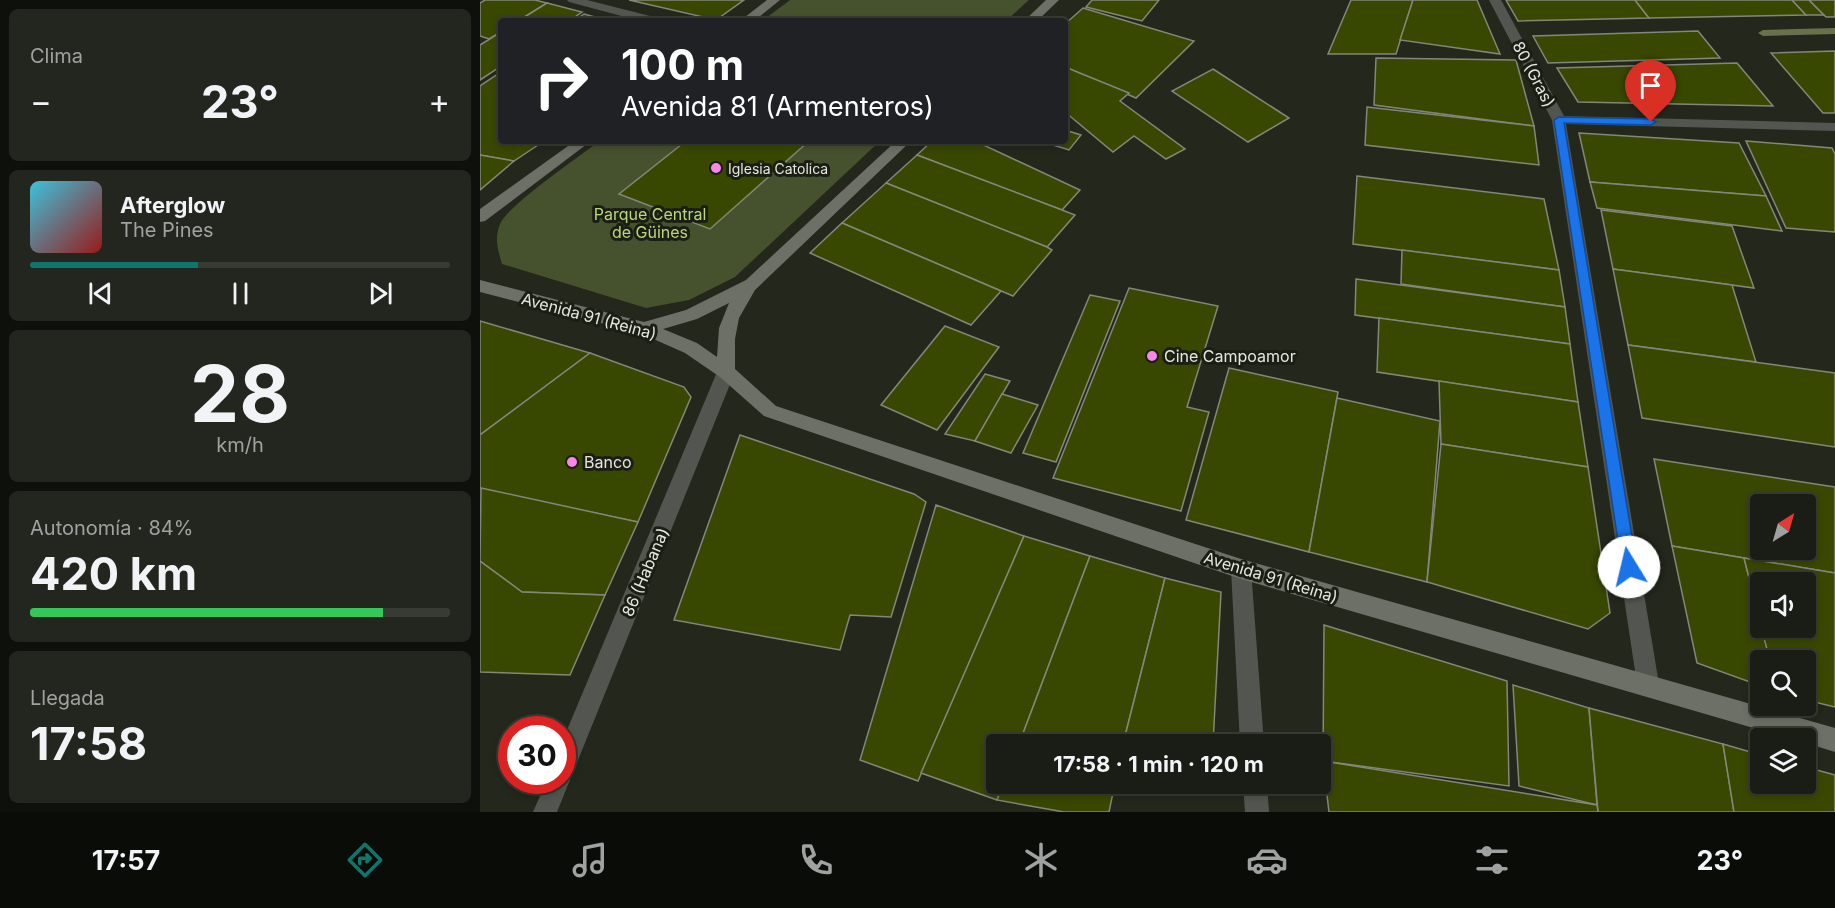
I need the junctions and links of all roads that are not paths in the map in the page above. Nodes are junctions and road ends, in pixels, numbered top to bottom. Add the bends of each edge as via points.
1 (573, 0) edge
2 (774, 0) edge
3 (1053, 0) edge
4 (1495, 0) edge
5 (642, 18) edge
6 (750, 18) edge
7 (1033, 18) edge
8 (1559, 120) junction
9 (1835, 127) edge
10 (580, 144) edge
11 (901, 144) edge
12 (481, 217) edge
13 (752, 284) junction
14 (482, 285) edge
15 (644, 328) junction
16 (726, 372) junction
17 (1241, 569) junction
18 (1648, 684) junction
19 (1251, 734) edge
20 (576, 737) edge
21 (1835, 740) edge
22 (553, 794) edge
23 (1256, 794) edge
24 (545, 812) edge
25 (1257, 812) edge

1 - 5 street
2 - 6 main road
3 - 7 main road
4 - 8 street, 80 (Gras)
8 - 9 street
8 - 18 street, 80 (Gras)
10 - 12 main road
11 - 13 main road
13 - 15 main road via 691,315
13 - 16 main road via 735,303 726,333
14 - 15 main road, Avenida 91 (Reina)
15 - 16 main road, Avenida 91 (Reina) via 691,348
16 - 17 main road, Avenida 91 (Reina) via 770,411
16 - 20 street, 86 (Habana)
17 - 18 main road, Avenida 91 (Reina)
17 - 19 street
18 - 21 main road, Avenida 91 (Reina)
22 - 24 street
23 - 25 street

